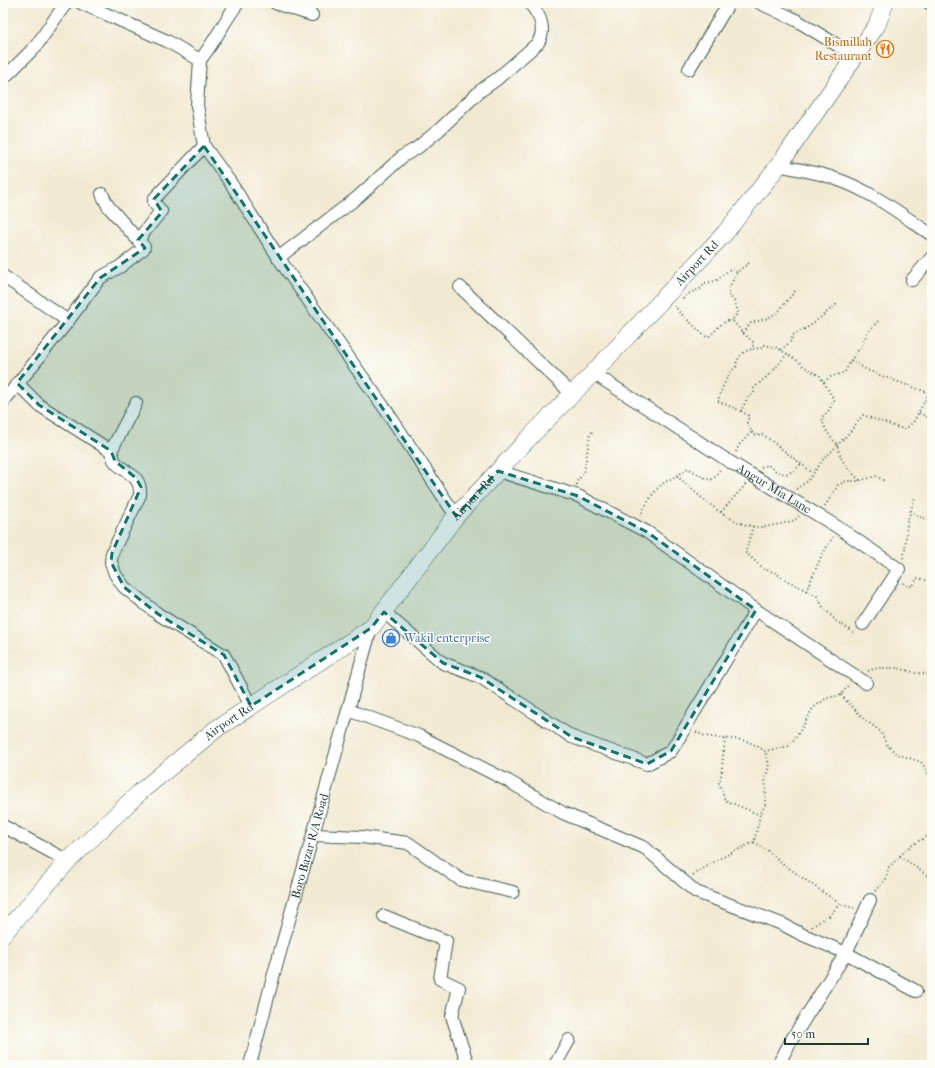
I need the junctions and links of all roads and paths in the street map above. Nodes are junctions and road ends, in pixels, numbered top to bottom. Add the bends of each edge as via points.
1 (66, 3) edge
2 (81, 3) edge
3 (238, 3) edge
4 (275, 3) edge
5 (531, 3) edge
6 (729, 3) edge
7 (760, 3) edge
8 (885, 3) edge
9 (929, 3) edge
10 (932, 4) edge
11 (312, 15) dead end
12 (855, 56) junction
13 (200, 60) junction
14 (689, 69) dead end
15 (3, 79) edge
16 (204, 146) junction
17 (778, 165) junction
18 (102, 194) dead end
19 (932, 235) edge
20 (138, 240) junction
21 (278, 258) junction
22 (932, 258) edge
23 (750, 263) dead end
24 (737, 272) junction
25 (3, 276) edge
26 (912, 280) dead end
27 (460, 287) dead end
28 (693, 291) dead end
29 (796, 291) dead end
30 (837, 304) dead end
31 (675, 306) dead end
32 (880, 319) dead end
33 (732, 320) junction
34 (68, 321) junction
35 (743, 333) junction
36 (753, 349) junction
37 (781, 350) junction
38 (787, 354) junction
39 (851, 360) junction
40 (593, 373) junction
41 (824, 382) junction
42 (17, 383) junction
43 (932, 391) edge
44 (929, 393) junction
45 (572, 394) junction
46 (3, 402) edge
47 (136, 403) dead end
48 (741, 411) junction
49 (919, 413) junction
50 (932, 419) edge
51 (594, 430) dead end
52 (752, 432) junction
53 (739, 445) dead end
54 (838, 445) junction
55 (111, 451) junction
56 (730, 462) junction
57 (801, 464) junction
58 (498, 471) junction
59 (813, 473) junction
60 (751, 475) junction
61 (677, 476) junction
62 (860, 481) junction
63 (884, 481) dead end
64 (578, 496) junction
65 (915, 496) dead end
66 (788, 497) junction
67 (811, 511) junction
68 (910, 511) junction
69 (721, 512) junction
70 (456, 516) junction
71 (795, 520) dead end
72 (932, 521) edge
73 (634, 525) junction
74 (753, 526) junction
75 (840, 528) junction
76 (894, 566) junction
77 (893, 578) junction
78 (932, 582) edge
79 (806, 591) junction
80 (756, 610) junction
81 (384, 612) junction
82 (863, 624) joint
83 (371, 628) junction
84 (932, 674) edge
85 (856, 676) junction
86 (866, 683) dead end
87 (841, 695) junction
88 (251, 706) junction
89 (348, 710) junction
90 (685, 727) junction
91 (725, 739) junction
92 (765, 751) junction
93 (932, 776) edge
94 (760, 815) junction
95 (3, 826) edge
96 (932, 830) edge
97 (313, 835) junction
98 (754, 842) junction
99 (900, 856) junction
100 (68, 861) junction
101 (932, 879) edge
102 (683, 881) junction
103 (513, 892) dead end
104 (872, 896) joint
105 (840, 904) junction
106 (856, 908) dead end
107 (384, 916) dead end
108 (3, 934) edge
109 (801, 934) junction
110 (846, 953) junction
111 (916, 991) dead end
112 (570, 1040) dead end
113 (250, 1065) edge
114 (468, 1065) edge
115 (555, 1065) edge
116 (778, 1065) edge

1 - 15 street via 36,46
2 - 13 street via 167,41
3 - 13 street
4 - 11 street
5 - 21 street via 539,16 542,29 538,43 358,197
6 - 14 street
7 - 12 street via 796,20
8 - 12 main road, Airport Rd via 877,25
9 - 10 street
12 - 17 main road, Airport Rd
13 - 16 street via 197,105
16 - 20 street via 154,199 161,213
16 - 21 street
17 - 19 street via 845,182 877,199
17 - 40 main road, Airport Rd via 725,233
18 - 20 street via 108,206
20 - 34 street via 144,246 143,249 100,278
21 - 70 street via 388,413
22 - 26 street
23 - 24 path
24 - 28 path via 730,269 716,281 705,283 700,289
24 - 33 path via 728,290 738,313
25 - 34 street
27 - 45 street
29 - 35 path via 778,312 751,323
30 - 37 path via 810,326 793,335 791,341
31 - 33 path via 690,323 708,337 722,323
32 - 39 path via 867,333 863,344
33 - 35 path
34 - 42 street
35 - 36 path via 753,342
36 - 37 path via 765,345
36 - 48 path via 744,351 722,386 718,400
37 - 38 path
38 - 41 path via 820,376
38 - 48 path via 754,388 754,393 748,397
39 - 41 path via 845,372
39 - 44 path via 875,373
40 - 45 main road, Airport Rd
40 - 56 street, Angur Mia Lane
41 - 54 path via 834,400 828,412 822,417 823,424
42 - 46 street
42 - 55 street via 39,405
43 - 44 path
44 - 49 path
45 - 58 main road, Airport Rd
47 - 55 street
48 - 52 path via 747,414 747,423
49 - 50 path
49 - 54 path via 907,428 899,428 862,415
51 - 64 path via 590,434 584,473 577,481
52 - 53 path
52 - 57 path via 757,436 765,436
54 - 59 path
54 - 62 path via 844,463
55 - 88 street via 115,461 136,478 141,487 140,495 112,553 111,562 115,574 124,587 158,614 224,655
56 - 60 street, Angur Mia Lane
56 - 61 path via 711,480 688,468
57 - 59 path
57 - 60 path via 788,474 774,471 768,465 756,468
58 - 64 street
58 - 70 main road, Airport Rd
59 - 66 path via 808,481
60 - 66 street, Angur Mia Lane
60 - 69 path via 746,485
61 - 69 path
61 - 73 path via 657,489
62 - 63 path via 877,476
62 - 67 path via 846,481 838,485 825,506
64 - 73 street
65 - 68 path
66 - 67 street, Angur Mia Lane
67 - 75 street, Angur Mia Lane
68 - 72 path
68 - 76 path via 906,523 905,550 901,563
69 - 74 path via 739,523
70 - 81 main road, Airport Rd
71 - 74 path via 757,528
73 - 80 street
74 - 79 path via 745,552 764,569 776,573
75 - 76 street, Angur Mia Lane
75 - 79 path via 822,555
76 - 77 street via 899,569
77 - 78 path via 911,586 917,578
77 - 82 street
79 - 82 path via 817,596 833,618 852,632 855,633
80 - 85 street
80 - 90 street
81 - 83 main road, Airport Rd
81 - 90 street via 443,663 480,677 572,737 647,764 671,751
83 - 88 main road, Airport Rd
83 - 89 street, Boro Bazar R/A Road
84 - 85 path via 898,668 876,668
85 - 86 street
85 - 87 path
87 - 92 path via 827,698 812,708 789,746
87 - 93 path via 880,731 887,745 897,754 921,762
88 - 100 main road, Airport Rd via 216,729 140,792
89 - 97 street, Boro Bazar R/A Road
89 - 102 street via 419,736 508,781 563,813 645,848
90 - 91 path via 701,735
91 - 92 path via 749,742
91 - 94 path via 719,783 725,800
92 - 94 path via 768,770 765,778 765,805
94 - 98 path
95 - 100 street
96 - 99 path via 930,835 913,844
97 - 103 street via 408,843 461,880
97 - 113 street, Boro Bazar R/A Road
98 - 102 path
98 - 105 path
99 - 101 path
99 - 104 path via 889,867 886,879
100 - 108 main road, Airport Rd
102 - 109 street via 696,892 782,924
104 - 110 street
105 - 106 path
105 - 109 path via 829,916
107 - 114 street via 446,941 440,979 459,988 452,1016
109 - 110 street
110 - 111 street
110 - 116 street
112 - 115 street

